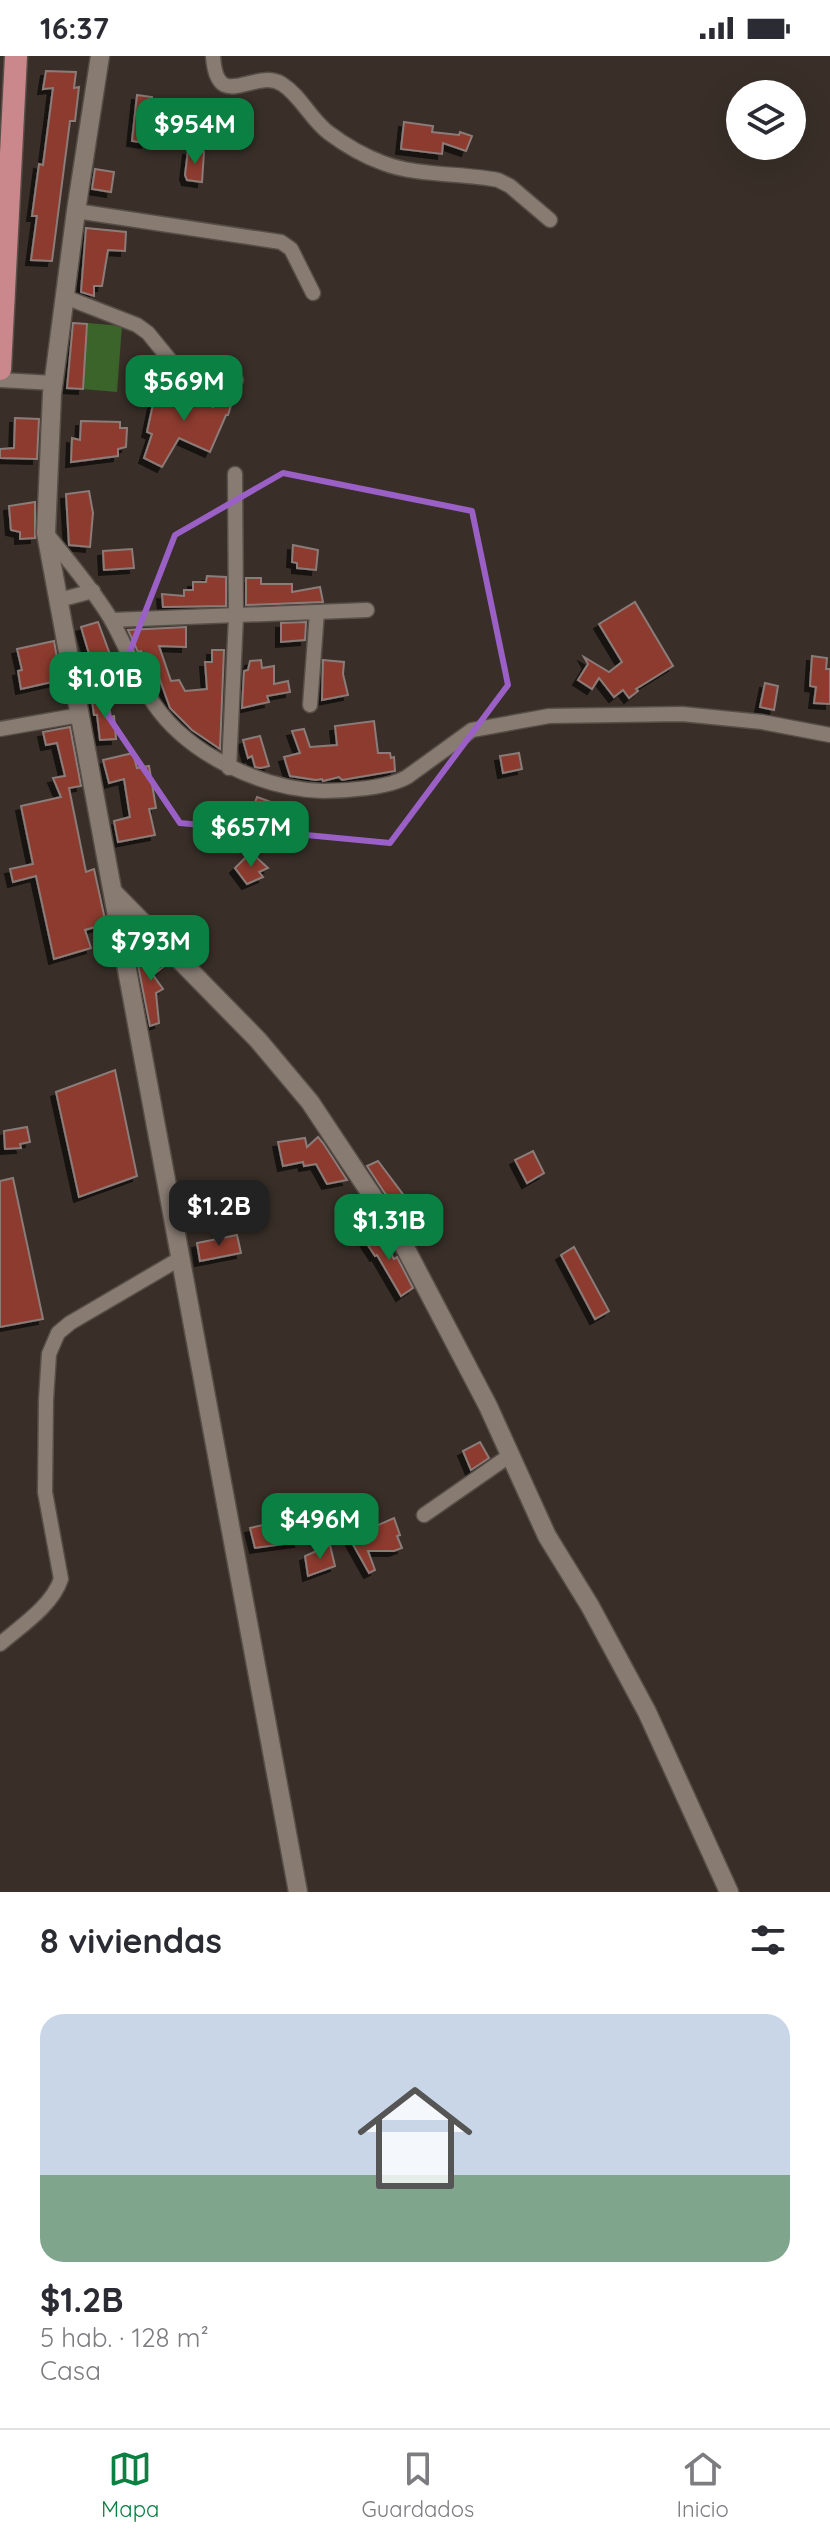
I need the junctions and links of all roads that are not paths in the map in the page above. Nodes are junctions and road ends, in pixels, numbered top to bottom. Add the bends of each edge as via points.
1 (16, 56) edge
2 (100, 56) edge
3 (213, 56) edge
4 (76, 211) junction
5 (550, 220) dead end
6 (313, 293) dead end
7 (65, 297) junction
8 (0, 369) edge
9 (0, 380) edge
10 (236, 380) dead end
11 (54, 383) junction
12 (235, 474) dead end
13 (46, 533) junction
14 (93, 591) junction
15 (59, 600) junction
16 (367, 610) dead end
17 (317, 612) junction
18 (236, 617) junction
19 (112, 620) junction
20 (310, 705) dead end
21 (80, 715) junction
22 (0, 729) edge
23 (830, 735) edge
24 (229, 768) junction
25 (113, 892) junction
26 (181, 1258) junction
27 (509, 1456) junction
28 (424, 1515) dead end
29 (0, 1644) edge
30 (298, 1892) edge
31 (729, 1892) edge

1 - 8 highway
2 - 4 street
3 - 5 street via 220,83 282,84 325,130 384,164 498,180
4 - 6 street via 281,242 291,249
4 - 7 street
7 - 10 street via 137,325 179,371
7 - 11 street
9 - 11 street
11 - 13 street
12 - 18 street
13 - 14 street
13 - 15 street
14 - 15 street
14 - 19 street
15 - 21 street
16 - 17 street
17 - 18 street
17 - 20 street
18 - 19 street
18 - 24 street
19 - 24 street via 156,707 183,735
21 - 22 street
21 - 25 street
23 - 24 street via 682,714 577,715 472,730 395,782 302,790
25 - 26 street
25 - 27 street via 258,1040 310,1102 399,1236
26 - 29 street via 70,1323 53,1342 44,1481 61,1579 36,1614
26 - 30 street
27 - 28 street
27 - 31 street via 547,1536 647,1712

